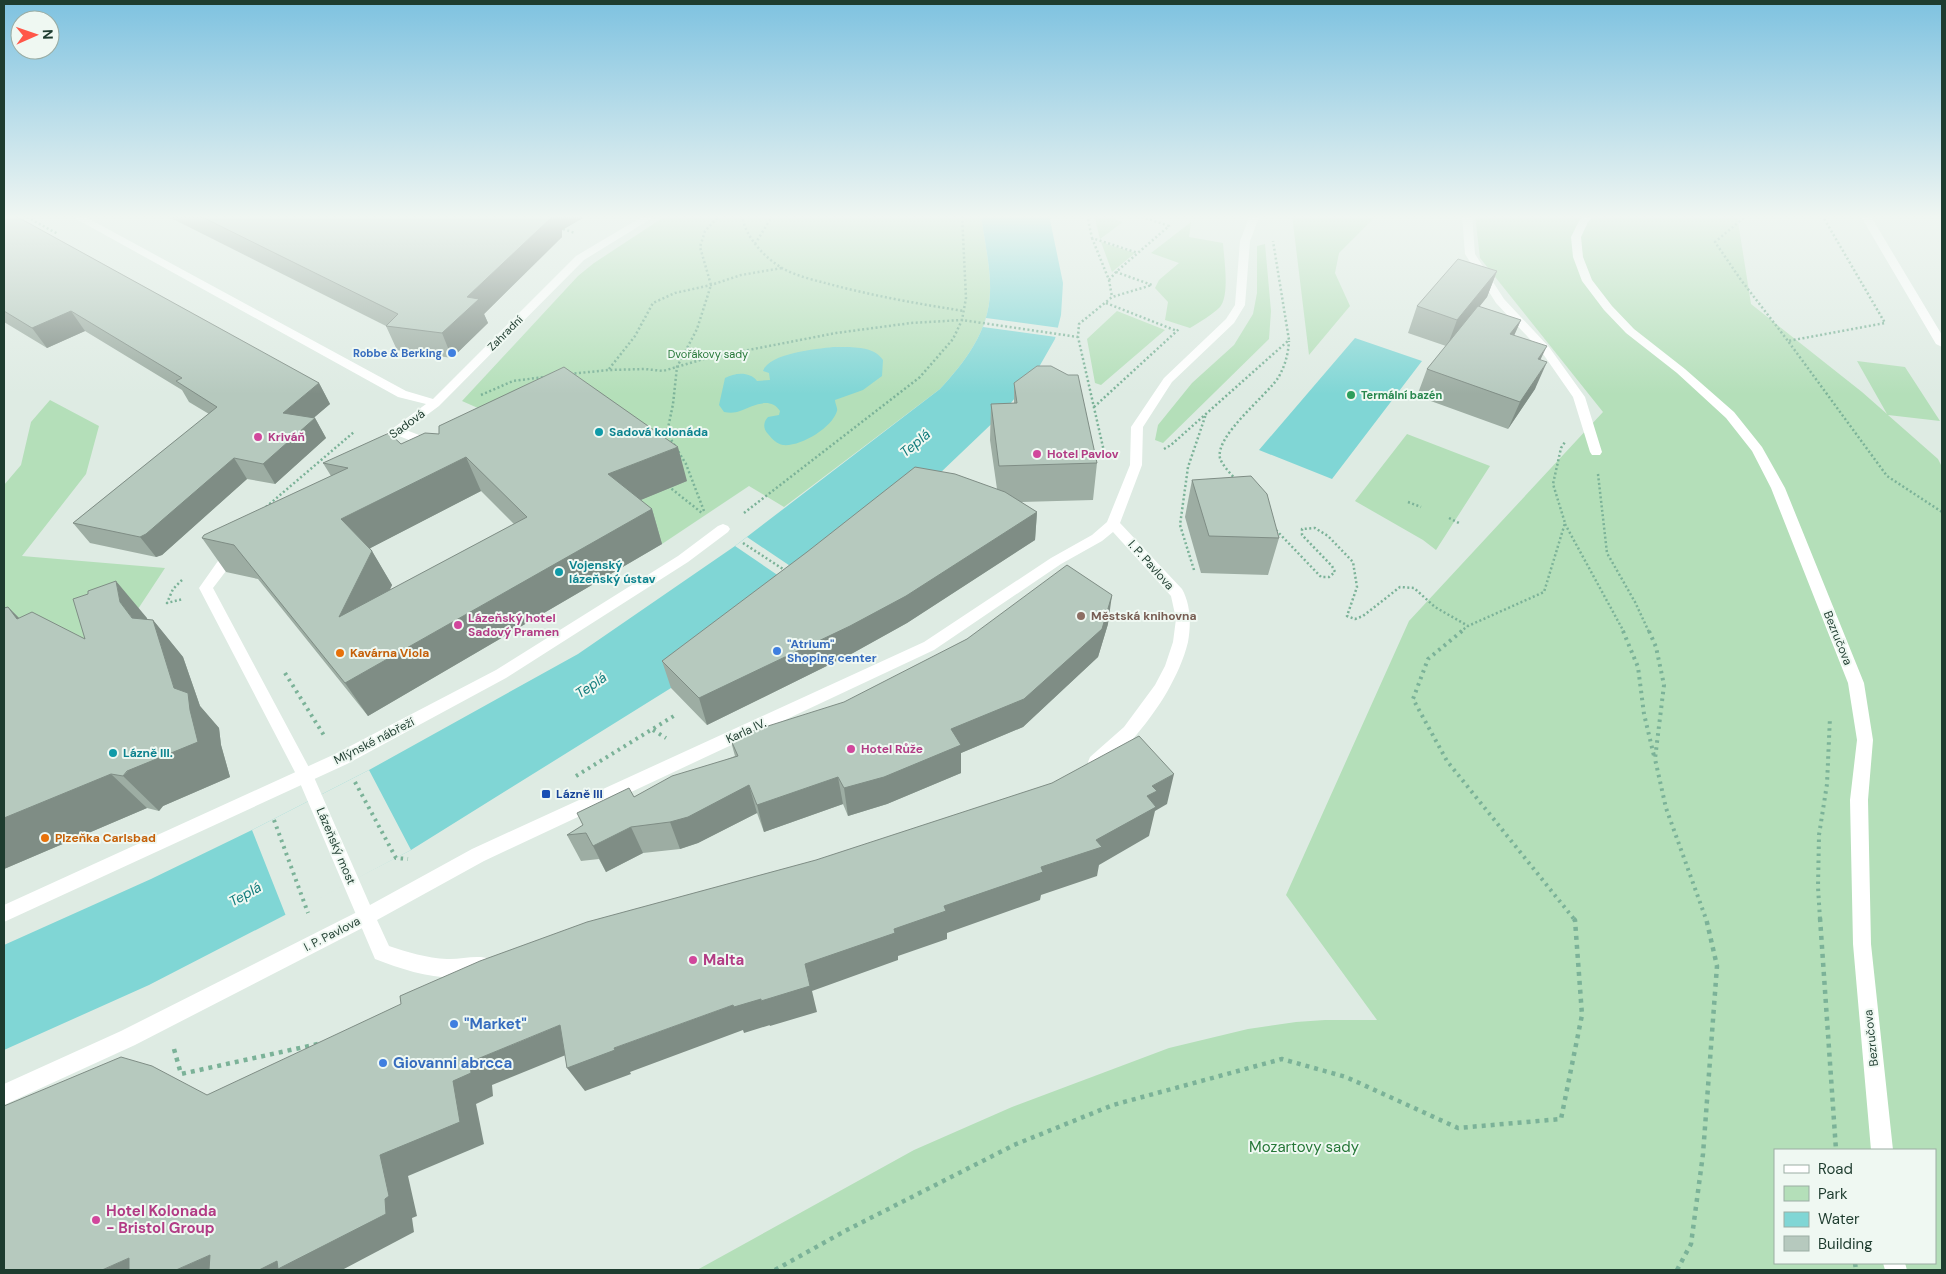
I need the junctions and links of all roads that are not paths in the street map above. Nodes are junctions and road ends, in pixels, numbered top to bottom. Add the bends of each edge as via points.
1 (183, 274) edge
2 (564, 274) edge
3 (1242, 274) edge
4 (1483, 274) edge
5 (1585, 274) edge
6 (1900, 274) edge
7 (1942, 344) edge
8 (435, 403) junction
9 (398, 431) junction
10 (1596, 452) road end
11 (366, 454) edge
12 (442, 458) edge
13 (1113, 524) junction
14 (723, 529) road end
15 (246, 542) edge
16 (1083, 771) edge
17 (305, 775) junction
18 (4, 914) edge
19 (365, 917) junction
20 (500, 960) edge
21 (4, 1094) edge
22 (1882, 1149) edge

1 - 8 street, Sadová via 402,394
2 - 8 street, Zahradní
3 - 13 street via 1240,305 1230,321 1168,380 1137,428 1136,465
4 - 10 street via 1500,301 1545,348 1579,397
5 - 22 street, Bezručova via 1608,308 1630,331 1730,414 1758,450 1778,488 1856,683 1865,740 1859,800 1862,944
6 - 7 street
8 - 9 street, Sadová
9 - 11 street, Sadová
9 - 12 street via 423,441
13 - 16 street, I. P. Pavlova via 1179,596 1183,616 1181,633 1174,666 1149,710 1112,751
13 - 19 street, Karla IV. via 1097,538 1056,560 929,646 478,855
14 - 17 street, Mlýnské nábřeží via 683,559 501,674
15 - 17 street via 230,554 206,588
17 - 18 street, Mlýnské nábřeží
17 - 19 street, Lázeňský most
19 - 20 street, I. P. Pavlova via 382,953 424,967 472,968
19 - 21 street, I. P. Pavlova via 165,1020

